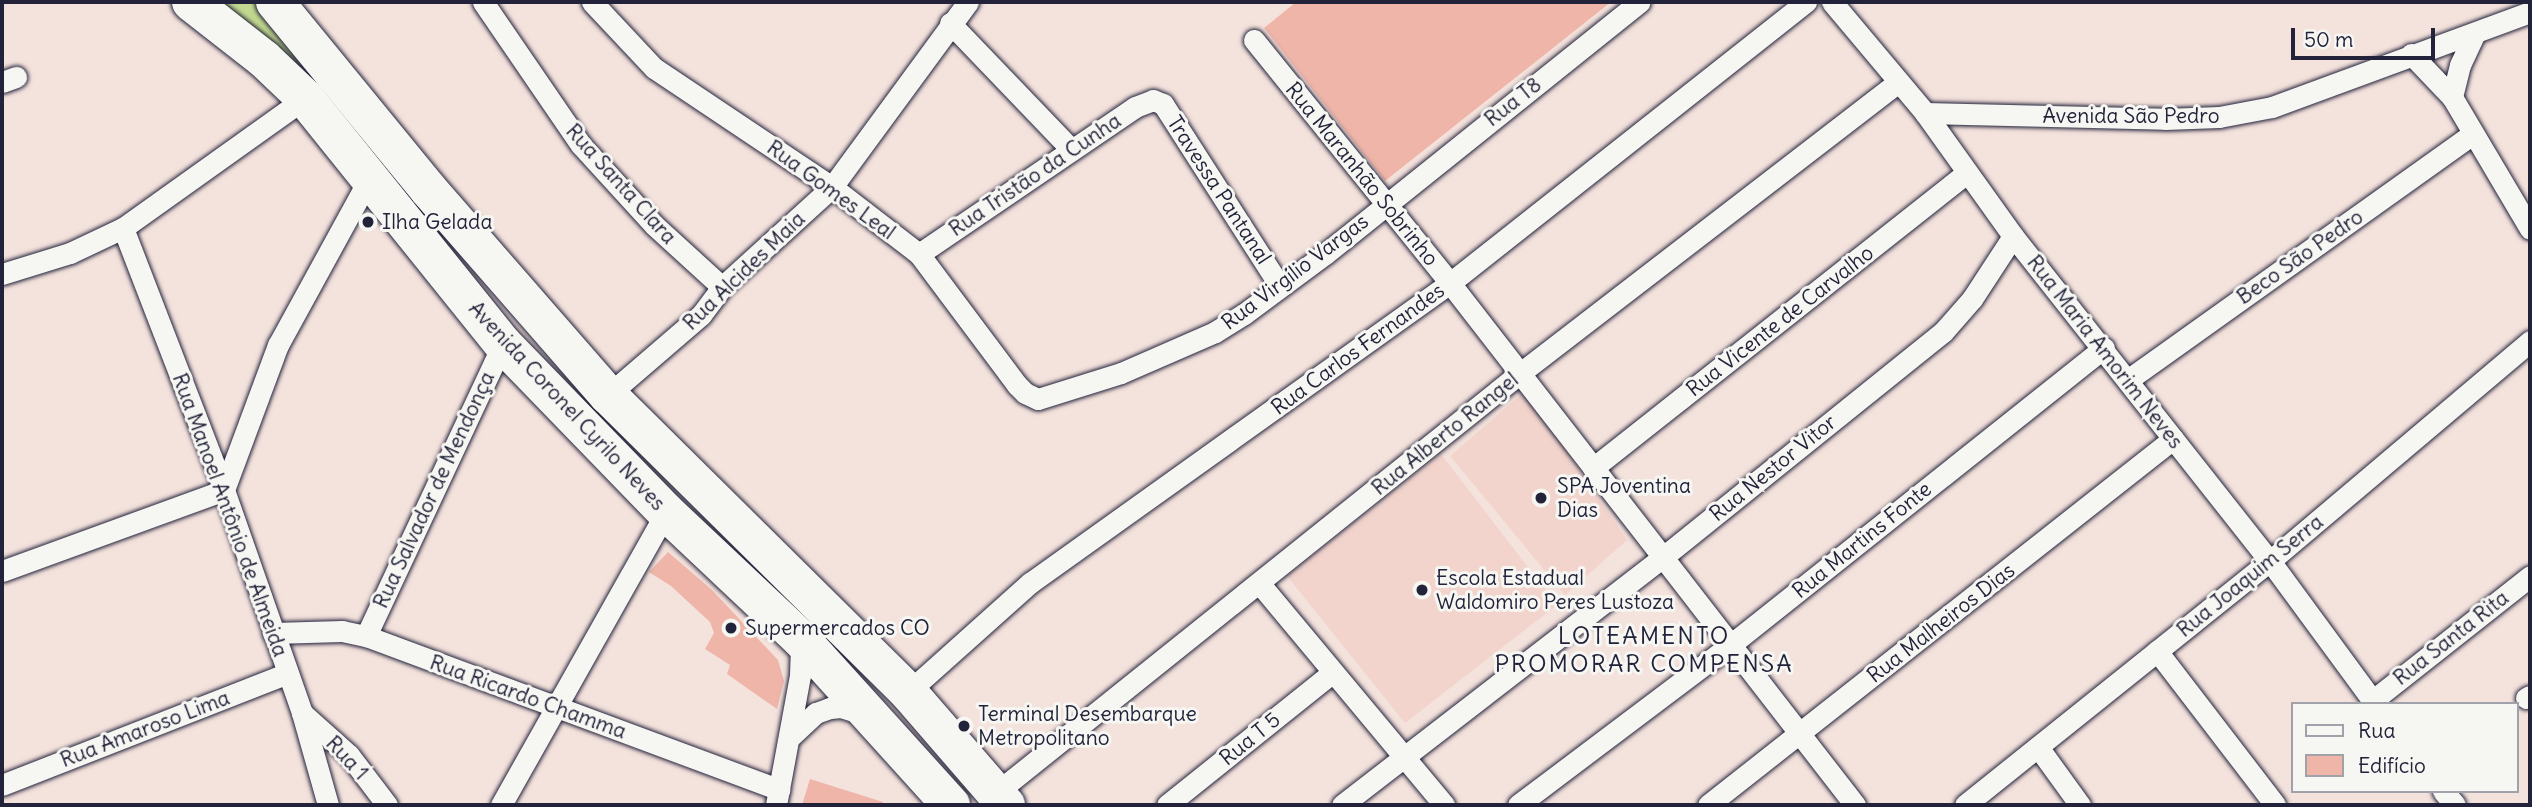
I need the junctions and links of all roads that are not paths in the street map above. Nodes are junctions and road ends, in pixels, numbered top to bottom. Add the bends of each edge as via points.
1 (191, 2) edge
2 (483, 2) edge
3 (592, 2) edge
4 (968, 2) edge
5 (1640, 2) edge
6 (1805, 2) edge
7 (1832, 2) edge
8 (283, 4) edge
9 (2530, 12) edge
10 (950, 23) junction
11 (2475, 33) junction
12 (1254, 40) dead end
13 (2411, 54) junction
14 (1898, 82) junction
15 (2452, 97) junction
16 (305, 98) junction
17 (1153, 100) joint
18 (1925, 113) junction
19 (2472, 134) junction
20 (1072, 150) junction
21 (1967, 173) junction
22 (369, 179) junction
23 (832, 187) junction
24 (1385, 203) junction
25 (123, 228) junction
26 (2530, 229) edge
27 (2013, 236) junction
28 (919, 254) junction
29 (2, 274) edge
30 (1450, 283) junction
31 (1280, 286) junction
32 (722, 287) junction
33 (2530, 341) edge
34 (503, 344) junction
35 (2104, 348) junction
36 (1519, 374) junction
37 (2129, 379) junction
38 (608, 395) junction
39 (1046, 398) joint
40 (2174, 439) junction
41 (1593, 468) junction
42 (223, 489) junction
43 (666, 512) junction
44 (1663, 557) junction
45 (2270, 561) junction
46 (2, 571) edge
47 (2530, 576) edge
48 (1260, 584) junction
49 (273, 633) junction
50 (366, 636) junction
51 (800, 639) junction
52 (1729, 646) junction
53 (2157, 651) junction
54 (288, 673) junction
55 (1332, 673) junction
56 (908, 692) junction
57 (2373, 702) edge
58 (555, 708) junction
59 (302, 713) junction
60 (875, 720) junction
61 (1799, 735) junction
62 (791, 736) junction
63 (2038, 747) junction
64 (1404, 757) junction
65 (2, 785) edge
66 (778, 797) edge
67 (1001, 799) edge
68 (328, 805) edge
69 (387, 805) edge
70 (501, 805) edge
71 (951, 805) edge
72 (1167, 805) edge
73 (1342, 805) edge
74 (1444, 805) edge
75 (1518, 805) edge
76 (1708, 805) edge
77 (1855, 805) edge
78 (1965, 805) edge
79 (2080, 805) edge
80 (2275, 805) edge

1 - 16 highway, Avenida Coronel Cyrilo Neves
2 - 32 street, Rua Santa Clara via 580,145 654,225
3 - 23 street, Rua Gomes Leal via 654,68
4 - 10 street, Rua Alcides Maia
5 - 24 street, Rua T8
6 - 30 street, Rua Carlos Fernandes
7 - 14 street, Rua Maria Amorim Neves
8 - 38 highway, Avenida Coronel Cyrilo Neves via 428,189
9 - 11 street, Avenida São Pedro
10 - 20 street
10 - 23 street, Rua Alcides Maia
11 - 13 street, Avenida São Pedro
11 - 15 street
12 - 24 street, Rua Maranhão Sobrinho
13 - 15 street
13 - 18 street, Avenida São Pedro via 2272,107 2219,117
14 - 18 street, Rua Maria Amorim Neves
14 - 36 street, Rua Alberto Rangel
15 - 19 street
16 - 22 highway, Avenida Coronel Cyrilo Neves
16 - 25 street
17 - 20 street, Rua Tristão da Cunha
17 - 31 street, Travessa Pantanal via 1163,104
18 - 21 street, Rua Maria Amorim Neves
19 - 26 street
19 - 37 street, Beco São Pedro
20 - 28 street, Rua Tristão da Cunha
21 - 27 street, Rua Maria Amorim Neves
21 - 41 street, Rua Vicente de Carvalho
22 - 34 highway, Avenida Coronel Cyrilo Neves
22 - 42 street via 278,345
23 - 28 street, Rua Gomes Leal
23 - 32 street, Rua Alcides Maia
24 - 30 street, Rua Maranhão Sobrinho
24 - 31 street, Rua Virgílio Vargas
25 - 29 street via 70,253
25 - 42 street, Rua Manoel Antônio de Almeida
27 - 35 street, Rua Maria Amorim Neves
27 - 44 street, Rua Nestor Vitor via 1972,299 1943,332
28 - 39 street, Rua Gomes Leal via 1017,385 1032,397
30 - 36 street, Rua Maranhão Sobrinho
30 - 56 street, Rua Carlos Fernandes via 1030,583
31 - 39 street, Rua Virgílio Vargas via 1206,336 1121,373
32 - 38 street, Rua Alcides Maia via 701,315
33 - 45 street, Rua Joaquim Serra
34 - 43 highway, Avenida Coronel Cyrilo Neves
34 - 50 street, Rua Salvador de Mendonça
35 - 37 street, Rua Maria Amorim Neves
35 - 52 street, Rua Martins Fonte
36 - 41 street, Rua Maranhão Sobrinho
36 - 48 street, Rua Alberto Rangel
37 - 40 street, Rua Maria Amorim Neves
38 - 56 highway, Avenida Coronel Cyrilo Neves
40 - 45 street, Rua Maria Amorim Neves
40 - 61 street, Rua Malheiros Dias
41 - 44 street, Rua Maranhão Sobrinho
42 - 46 street
42 - 49 street, Rua Manoel Antônio de Almeida
43 - 51 highway, Avenida Coronel Cyrilo Neves
43 - 58 street
44 - 52 street, Rua Maranhão Sobrinho
44 - 64 street, Rua Nestor Vitor
45 - 53 street, Rua Joaquim Serra
45 - 57 street, Rua Maria Amorim Neves
47 - 57 street, Rua Santa Rita
48 - 55 street
48 - 67 street, Rua Alberto Rangel
49 - 50 street, Rua Ricardo Chamma via 342,631
49 - 54 street, Rua Manoel Antônio de Almeida
50 - 58 street, Rua Ricardo Chamma
51 - 60 highway, Avenida Coronel Cyrilo Neves
51 - 62 street
52 - 61 street, Rua Maranhão Sobrinho
52 - 75 street, Rua Martins Fonte
53 - 63 street, Rua Joaquim Serra
53 - 80 street
54 - 59 street, Rua Manoel Antônio de Almeida
54 - 65 street, Rua Amaroso Lima
55 - 64 street
55 - 72 street, Rua T 5
56 - 67 highway, Avenida Coronel Cyrilo Neves
58 - 66 street, Rua Ricardo Chamma
58 - 70 street
59 - 68 street, Rua Manoel Antônio de Almeida
59 - 69 street, Rua 1 via 349,755
60 - 62 street via 854,710 830,708 816,713
60 - 71 highway, Avenida Coronel Cyrilo Neves
61 - 76 street, Rua Malheiros Dias
61 - 77 street, Rua Maranhão Sobrinho
62 - 66 street
63 - 78 street, Rua Joaquim Serra
63 - 79 street
64 - 73 street, Rua Nestor Vitor
64 - 74 street

